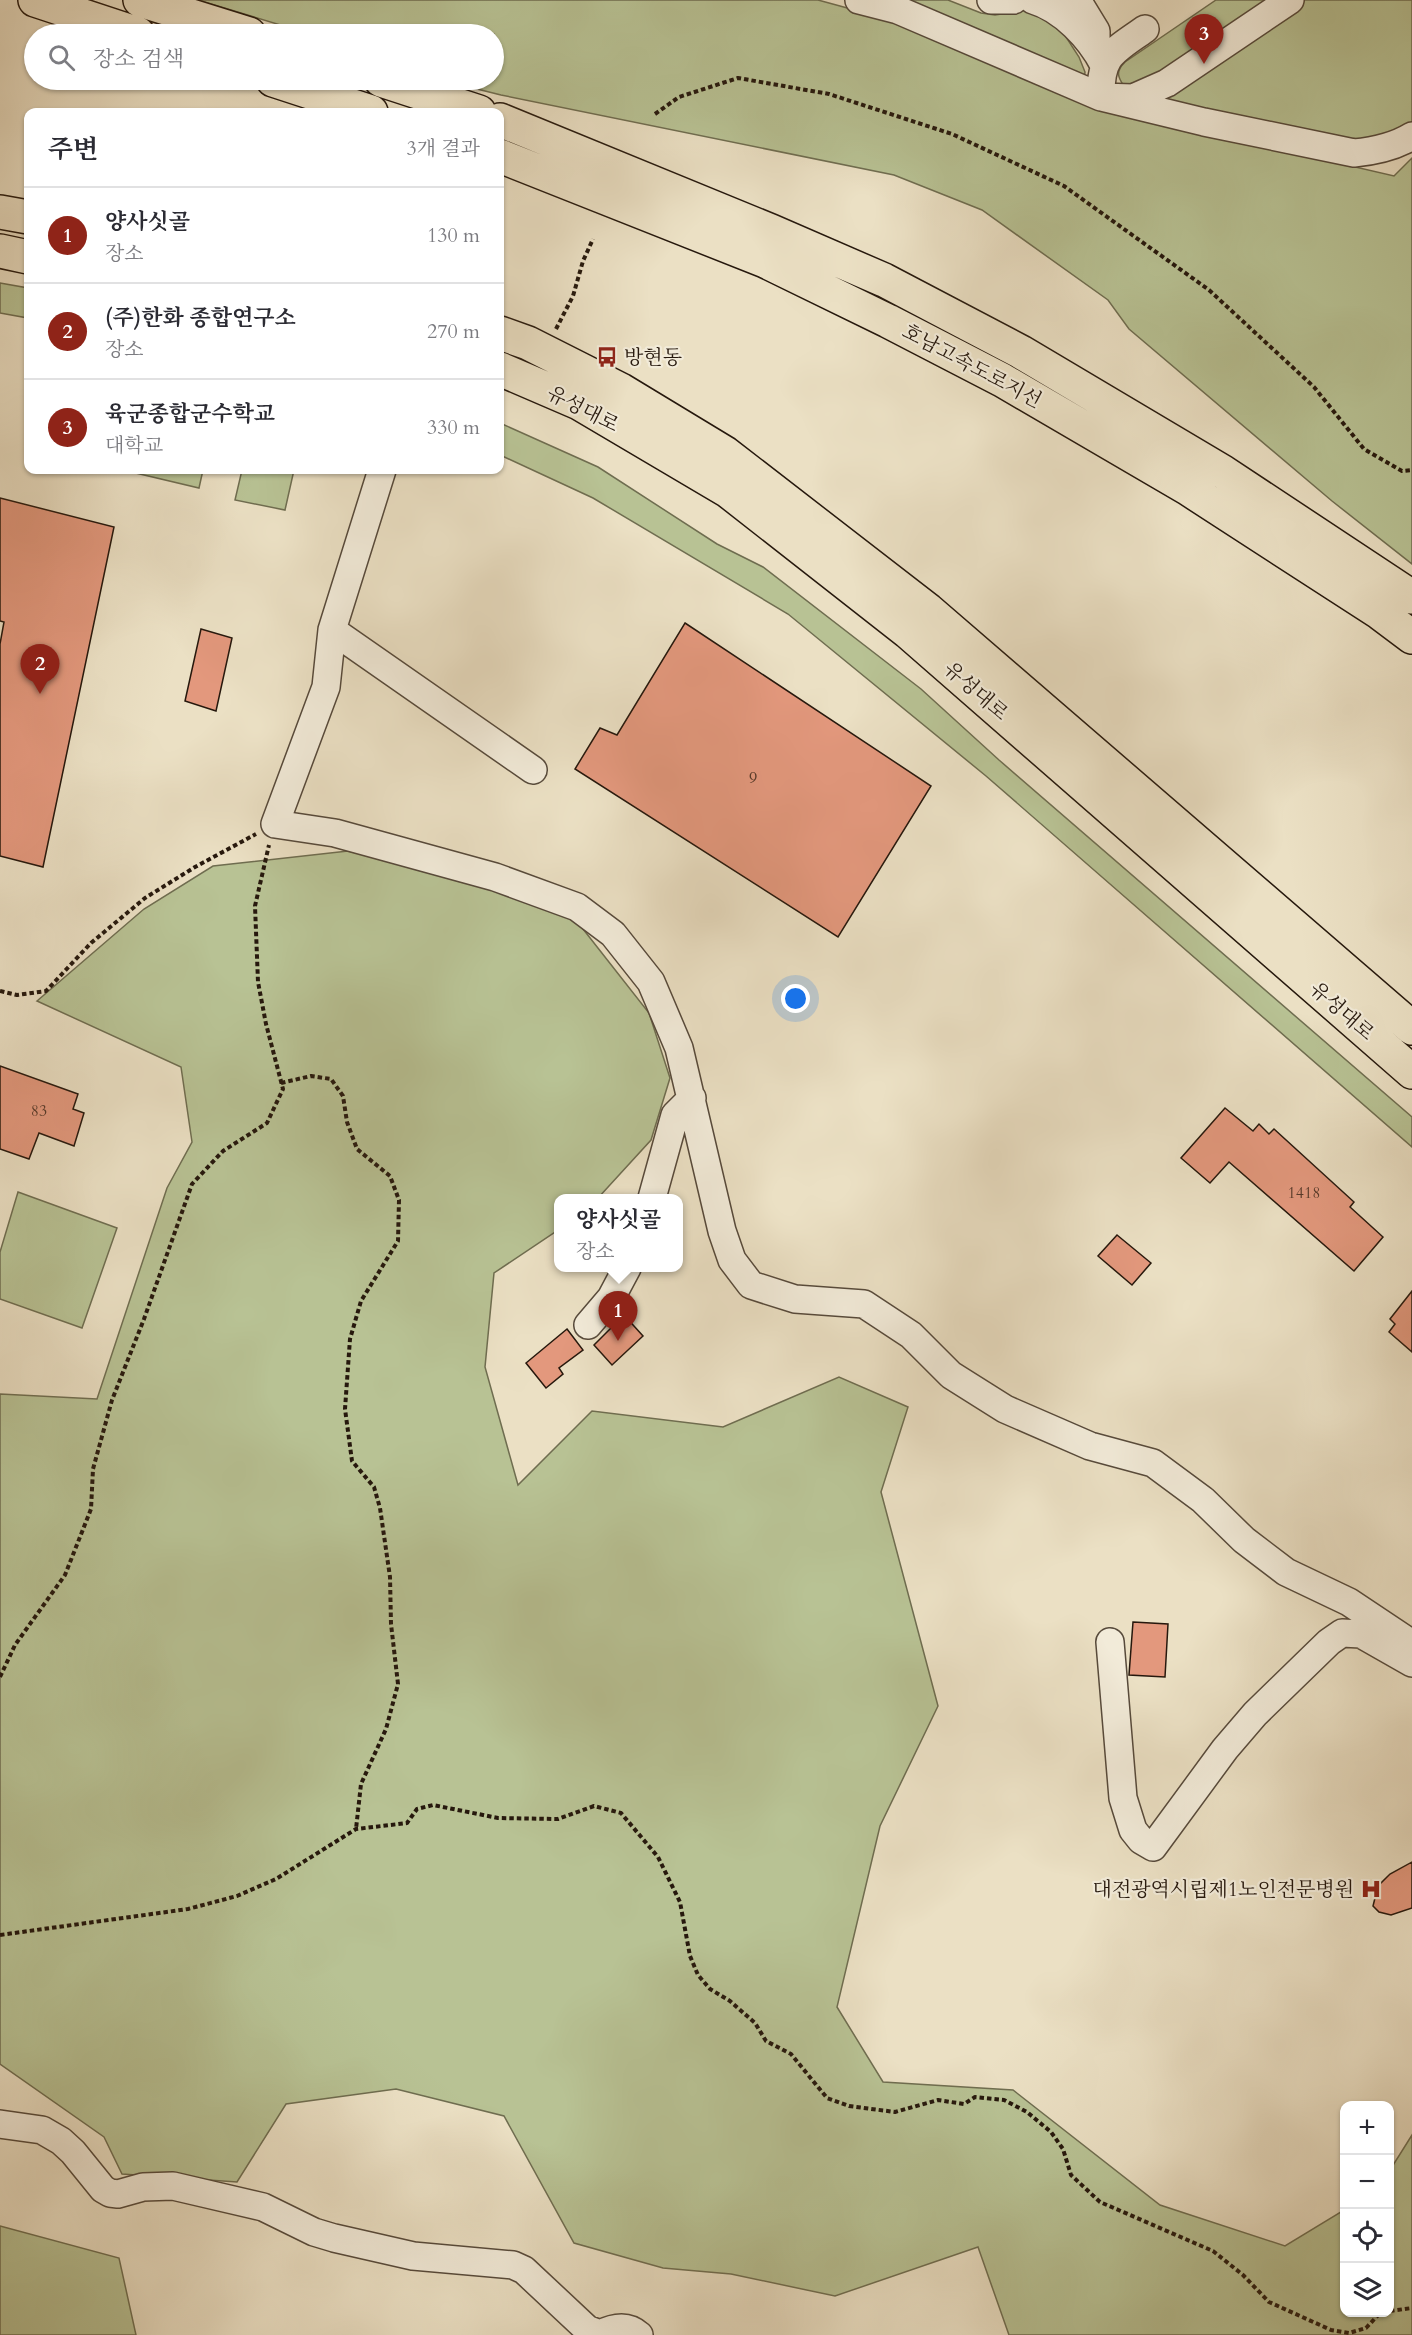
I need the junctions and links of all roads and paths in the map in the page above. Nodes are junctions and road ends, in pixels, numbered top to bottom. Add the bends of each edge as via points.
1 (35, 0) edge
2 (140, 0) edge
3 (859, 0) edge
4 (991, 0) edge
5 (1014, 0) edge
6 (1033, 0) edge
7 (1077, 0) edge
8 (1290, 0) edge
9 (108, 24) edge
10 (217, 24) edge
11 (1145, 29) dead end
12 (1100, 58) junction
13 (304, 90) edge
14 (411, 90) edge
15 (1101, 97) junction
16 (359, 108) edge
17 (466, 108) edge
18 (655, 114) dead end
19 (504, 122) edge
20 (1412, 136) edge
21 (504, 158) edge
22 (0, 212) edge
23 (24, 216) edge
24 (593, 239) dead end
25 (0, 251) edge
26 (24, 255) edge
27 (504, 334) edge
28 (548, 353) junction
29 (504, 371) edge
30 (1412, 470) edge
31 (381, 474) edge
32 (1412, 597) edge
33 (332, 630) junction
34 (1412, 637) edge
35 (533, 770) dead end
36 (275, 824) junction
37 (0, 991) edge
38 (1412, 1028) edge
39 (1412, 1072) edge
40 (281, 1083) junction
41 (692, 1098) junction
42 (653, 1194) edge
43 (625, 1272) edge
44 (588, 1325) dead end
45 (1110, 1642) dead end
46 (1412, 1644) edge
47 (1412, 1663) edge
48 (0, 1677) edge
49 (356, 1829) junction
50 (0, 1935) edge
51 (0, 2124) edge
52 (1412, 2308) edge
53 (1394, 2310) edge
54 (1378, 2317) edge
55 (600, 2335) edge
56 (639, 2335) edge

1 - 9 main road
2 - 10 main road
3 - 15 street via 898,10
4 - 5 street
6 - 12 street via 1048,4 1070,22
7 - 12 street via 1096,31
8 - 15 street via 1167,83 1133,98
11 - 12 street
12 - 15 street
13 - 16 main road
14 - 17 main road
15 - 20 street via 1354,153 1400,144
18 - 30 path via 679,97 738,78 829,94 952,134 1064,186 1209,290 1314,387 1364,449 1402,471
19 - 32 main road, 호남고속도로지선 via 884,280 1021,352 1223,472
21 - 34 main road, 호남고속도로지선 via 765,261 1002,380 1187,488
22 - 23 main road
24 - 28 path
25 - 26 main road
27 - 28 main road, 유성대로
28 - 38 main road, 유성대로 via 621,390 725,453 928,610
29 - 39 main road, 유성대로 via 579,403 728,491 908,632
31 - 33 street
33 - 35 street
33 - 36 street via 326,687
36 - 37 path via 145,898 91,943 46,991 17,995
36 - 40 path via 255,906 258,981
36 - 41 street via 335,833 472,871 577,907 613,934 651,982 679,1048
40 - 48 path via 283,1089 267,1124 223,1151 192,1184 112,1400 93,1469 91,1509 65,1575 15,1645
40 - 49 path via 311,1076 331,1078 343,1096 357,1149 390,1176 399,1200 398,1241 361,1301 350,1339 345,1408 352,1461 374,1487 380,1508 398,1684 386,1729 361,1785
41 - 42 street via 675,1115
41 - 46 street via 722,1231 732,1260 751,1286 795,1299 864,1304 911,1335 951,1375 1005,1409 1090,1446 1153,1463 1203,1500 1244,1540 1286,1572 1349,1602
43 - 44 street via 611,1298
45 - 47 street via 1123,1798 1133,1830 1153,1847 1224,1749 1329,1642 1342,1633 1361,1634
49 - 50 path via 276,1879 237,1896 188,1909
49 - 54 path via 407,1823 417,1809 433,1805 498,1818 558,1820 594,1806 621,1813 658,1857 680,1902 690,1956 698,1975 755,2023 766,2042 791,2054 827,2098 849,2106 895,2112 938,2100 964,2104 975,2097 1004,2100 1027,2112 1051,2132 1063,2149 1071,2175 1100,2202 1213,2251 1269,2302 1331,2330 1349,2333 1366,2328
51 - 55 street via 42,2130 61,2141 110,2193 173,2186 263,2207 334,2238 413,2256 513,2265 524,2270 587,2329
52 - 53 path
55 - 56 street via 622,2328

